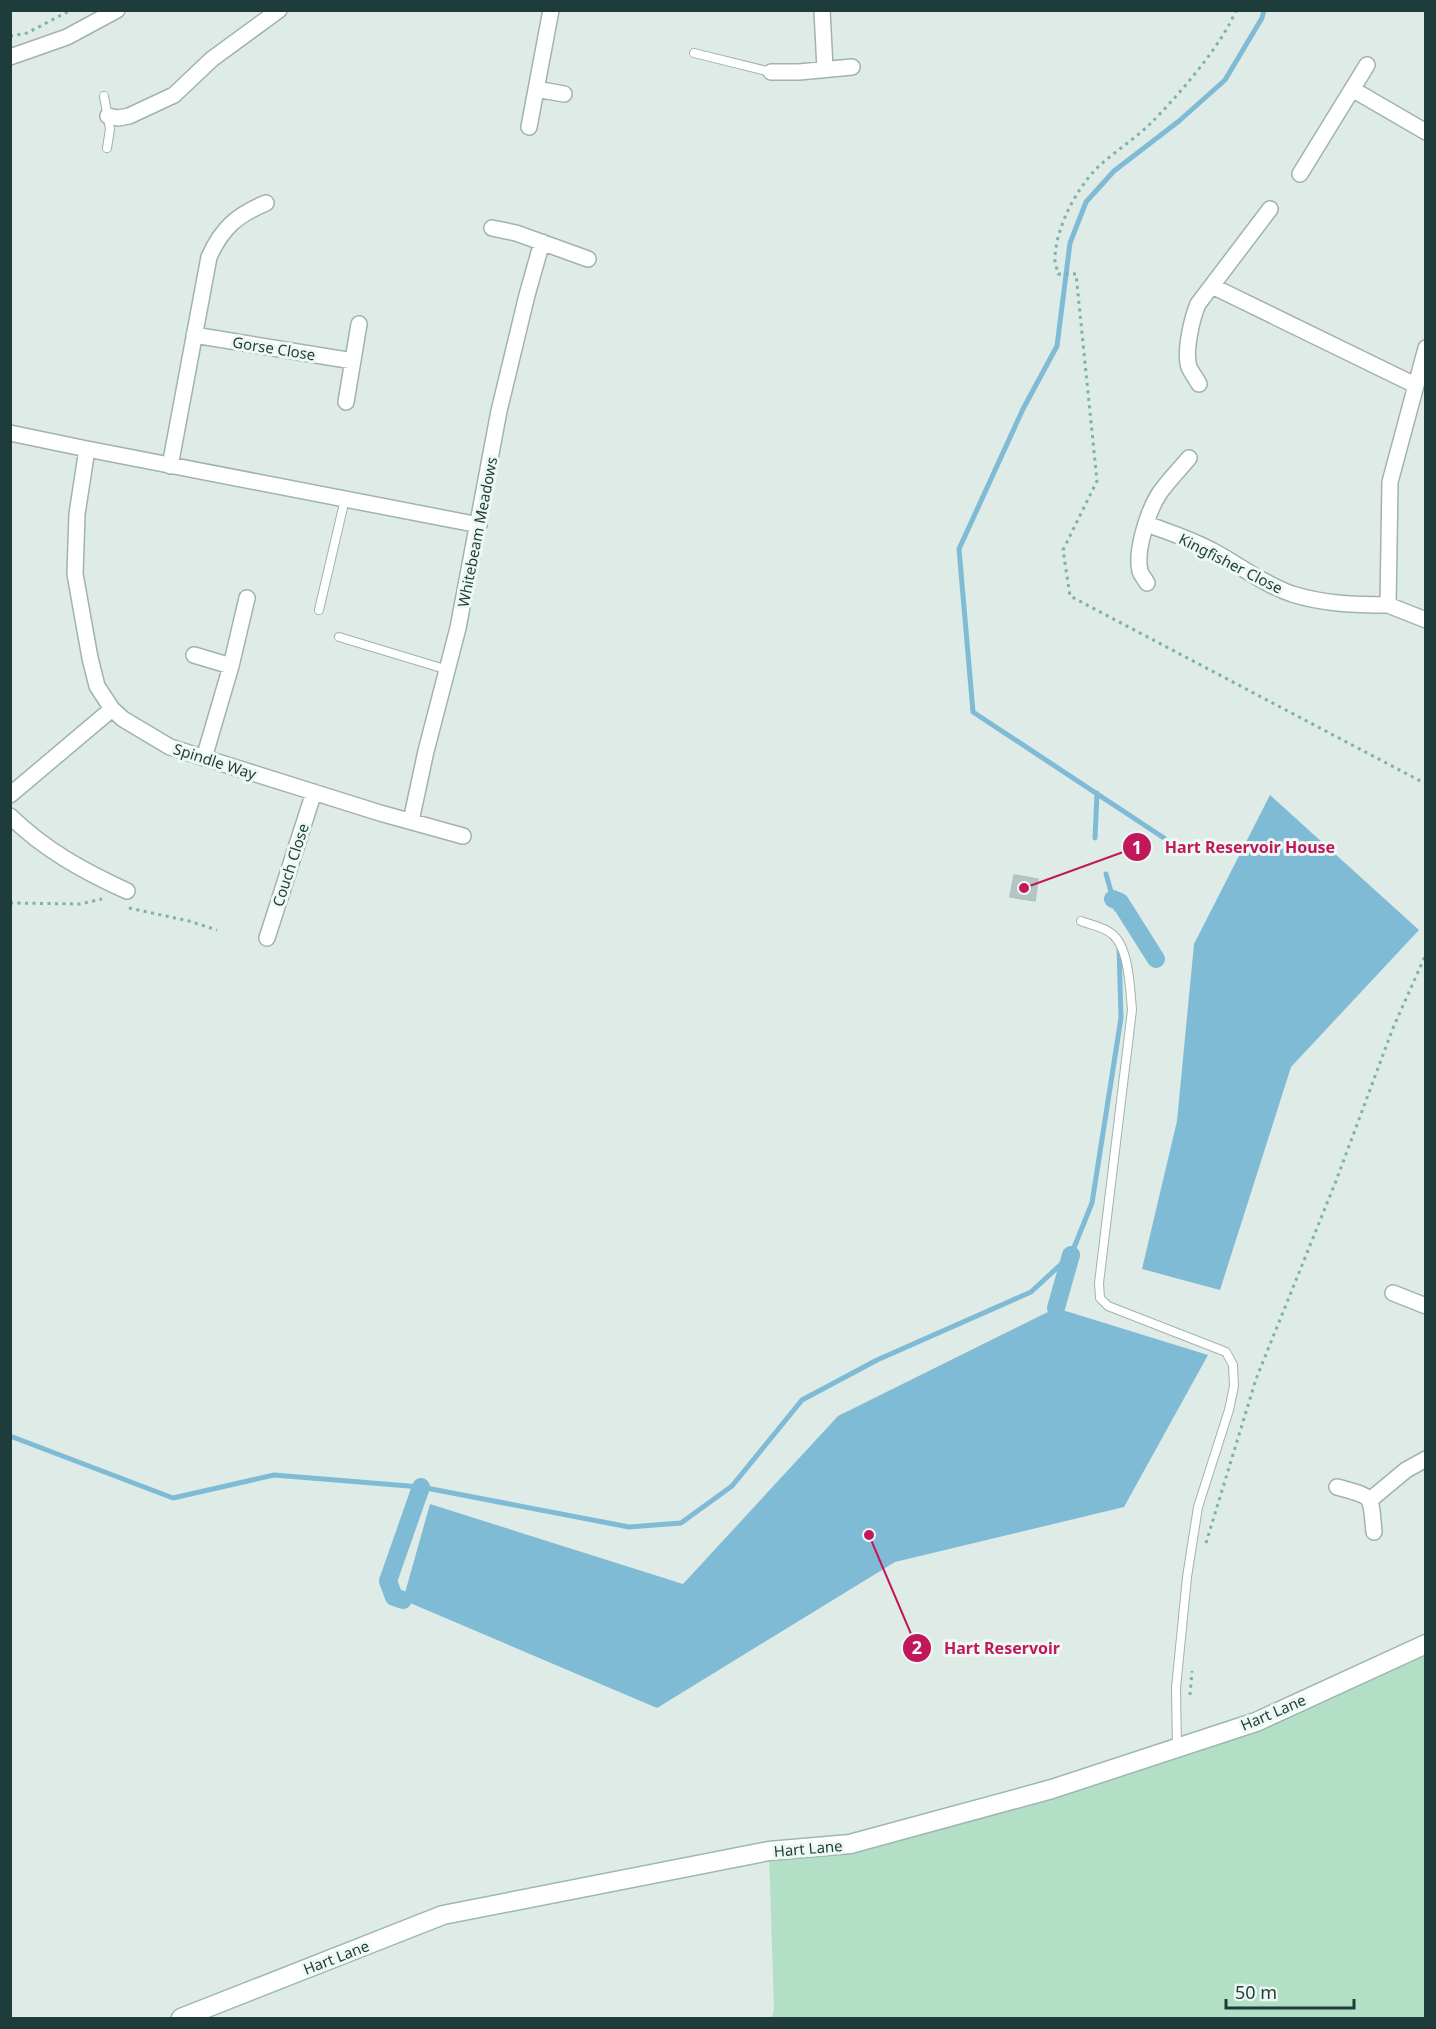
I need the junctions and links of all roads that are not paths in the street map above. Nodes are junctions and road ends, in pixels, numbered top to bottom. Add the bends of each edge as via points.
1 (117, 10) edge
2 (279, 10) edge
3 (551, 10) edge
4 (822, 10) edge
5 (694, 53) dead end
6 (10, 57) edge
7 (1367, 65) dead end
8 (852, 67) dead end
9 (825, 69) junction
10 (771, 72) joint
11 (536, 89) junction
12 (1352, 89) junction
13 (564, 94) dead end
14 (104, 96) dead end
15 (108, 116) junction
16 (529, 127) dead end
17 (1425, 132) edge
18 (107, 148) dead end
19 (1300, 174) dead end
20 (266, 203) dead end
21 (1270, 209) dead end
22 (492, 228) dead end
23 (542, 242) junction
24 (588, 259) dead end
25 (1212, 286) junction
26 (360, 324) dead end
27 (194, 335) junction
28 (1425, 348) edge
29 (353, 361) junction
30 (1199, 384) dead end
31 (1415, 386) junction
32 (346, 402) dead end
33 (10, 433) edge
34 (87, 449) junction
35 (1189, 458) dead end
36 (170, 465) junction
37 (345, 499) junction
38 (1147, 524) junction
39 (478, 525) junction
40 (1147, 583) dead end
41 (247, 598) dead end
42 (1388, 604) junction
43 (319, 610) dead end
44 (1425, 620) edge
45 (339, 637) dead end
46 (194, 655) dead end
47 (231, 666) junction
48 (448, 670) junction
49 (112, 709) junction
50 (204, 758) junction
51 (314, 792) junction
52 (10, 795) edge
53 (10, 816) edge
54 (411, 821) junction
55 (463, 836) dead end
56 (126, 891) dead end
57 (1081, 921) dead end
58 (267, 938) dead end
59 (1394, 1293) dead end
60 (1425, 1306) edge
61 (1425, 1459) edge
62 (1337, 1487) dead end
63 (1370, 1500) junction
64 (1374, 1532) dead end
65 (1425, 1644) edge
66 (1177, 1748) junction
67 (181, 2019) edge

1 - 6 street via 67,38
2 - 15 street via 212,59 174,95 129,116
3 - 11 street
4 - 9 street
5 - 10 lane
7 - 12 street
8 - 9 street
9 - 10 street
11 - 13 street
11 - 16 street
12 - 17 street
12 - 19 street
14 - 15 lane
15 - 18 lane
20 - 27 street via 246,211 216,242 209,257
21 - 25 street
22 - 23 street
23 - 24 street
23 - 39 street, Whitebeam Meadows via 499,411
25 - 30 street via 1198,304 1190,338 1189,367
25 - 31 street
26 - 29 street
27 - 29 street, Gorse Close
27 - 36 street
28 - 31 street
29 - 32 street
31 - 42 street via 1390,482
33 - 34 street
34 - 36 street
34 - 49 street, Spindle Way via 77,514 75,574 97,686
35 - 38 street via 1158,495
36 - 37 street
37 - 39 street
37 - 43 lane
38 - 40 street via 1138,559 1140,573
38 - 42 street, Kingfisher Close via 1209,549 1290,593 1356,605
39 - 48 street, Whitebeam Meadows
41 - 47 street
42 - 44 street, Kingfisher Close
45 - 48 lane
46 - 47 street
47 - 50 street
48 - 54 street, Whitebeam Meadows
49 - 50 street, Spindle Way via 170,747
49 - 52 street
50 - 51 street, Spindle Way
51 - 54 street, Spindle Way
51 - 58 street, Couch Close
53 - 56 street via 63,858
54 - 55 street, Spindle Way
57 - 66 lane via 1111,933 1120,943 1132,1010 1100,1298 1108,1306 1226,1352 1233,1365 1229,1410 1198,1507 1187,1577 1176,1688
59 - 60 street
61 - 63 street
62 - 63 street
63 - 64 street
65 - 66 street, Hart Lane via 1256,1722
66 - 67 street, Hart Lane via 1052,1789 850,1844 769,1851 443,1915

